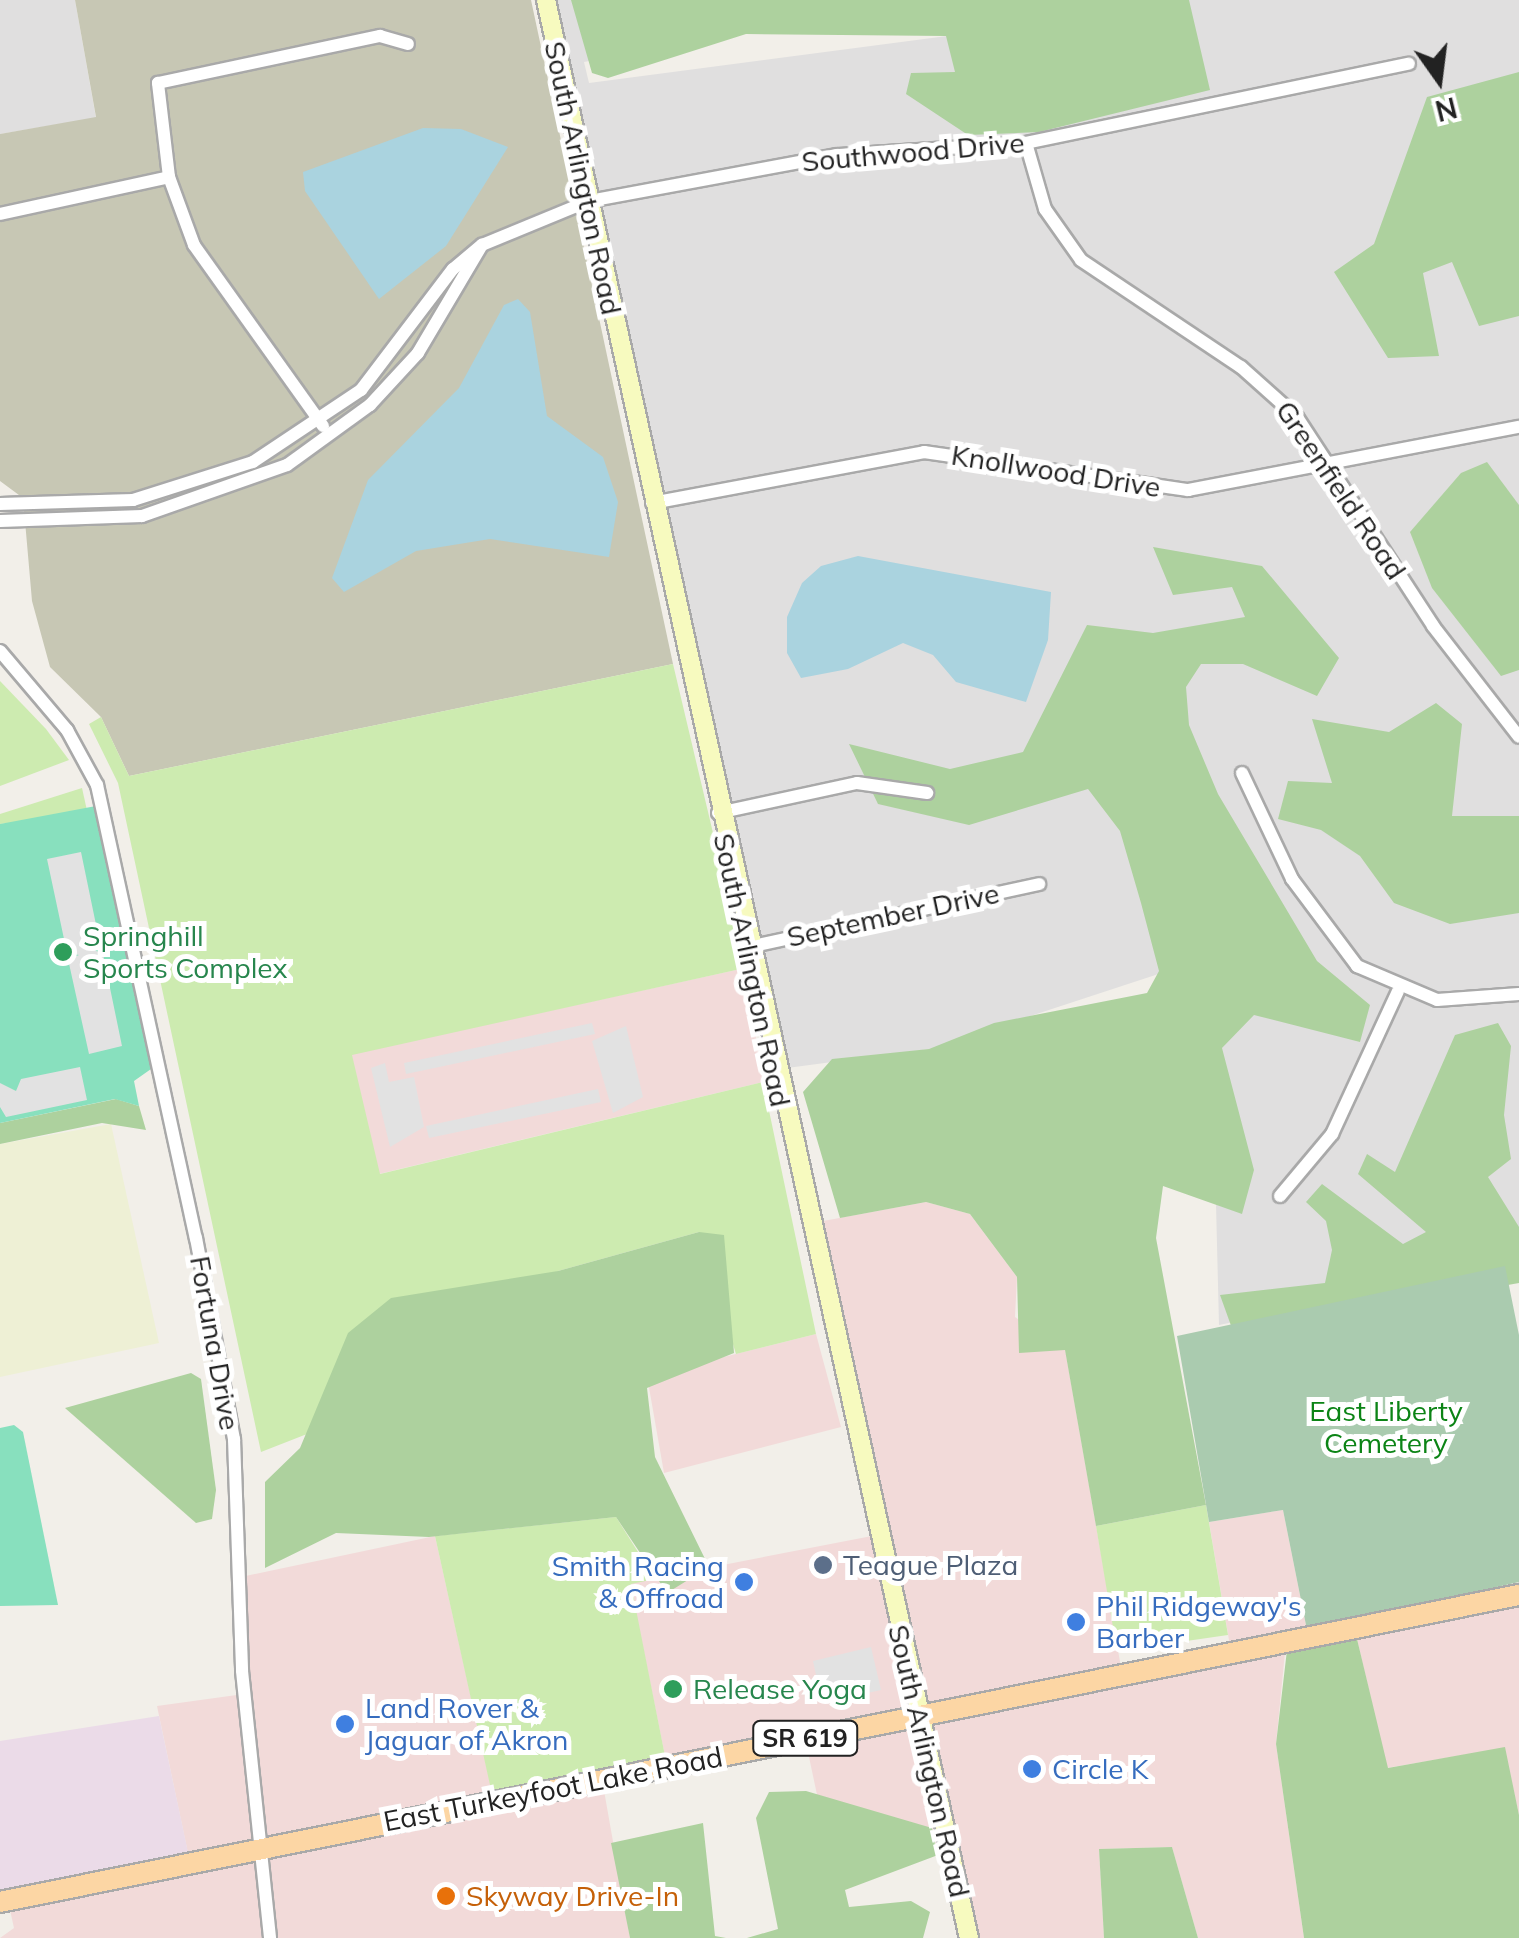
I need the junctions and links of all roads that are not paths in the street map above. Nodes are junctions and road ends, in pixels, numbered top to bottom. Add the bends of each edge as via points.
1 (546, 0) edge
2 (408, 44) dead end
3 (1409, 64) dead end
4 (1026, 143) junction
5 (169, 177) junction
6 (590, 202) junction
7 (0, 214) edge
8 (482, 246) junction
9 (320, 422) junction
10 (1519, 426) edge
11 (331, 436) junction
12 (1326, 466) junction
13 (652, 503) junction
14 (0, 504) edge
15 (0, 521) edge
16 (0, 651) edge
17 (1519, 737) edge
18 (1242, 773) dead end
19 (927, 793) dead end
20 (718, 813) junction
21 (1039, 884) dead end
22 (748, 947) junction
23 (1398, 991) junction
24 (1519, 994) edge
25 (1280, 1196) dead end
26 (1519, 1595) edge
27 (919, 1713) junction
28 (257, 1850) junction
29 (0, 1902) edge
30 (270, 1938) edge
31 (969, 1938) edge

1 - 6 main road, South Arlington Road
2 - 5 street via 380,36 158,83
3 - 4 street, Southwood Drive via 1343,67
4 - 6 street, Southwood Drive via 837,155
4 - 12 street, Greenfield Road via 1045,210 1081,260 1270,388
5 - 7 street
5 - 9 street via 194,245
6 - 8 street, Southwood Drive
6 - 13 main road, South Arlington Road
8 - 9 street, Southwood Drive via 453,268 361,390
8 - 11 street via 418,354
9 - 11 street
9 - 14 street, Southwood Drive via 217,479 133,500
10 - 12 street, Knollwood Drive
11 - 15 street via 242,487 174,509 104,522
12 - 13 street, Knollwood Drive via 1154,490 968,455 899,453
12 - 17 street, Greenfield Road
13 - 20 main road, South Arlington Road
16 - 28 street, Fortuna Drive via 86,760 228,1392
18 - 23 street via 1310,909 1350,959
19 - 20 street via 857,783
20 - 22 main road, South Arlington Road
21 - 22 street, September Drive
22 - 27 main road, South Arlington Road
23 - 24 street via 1454,1002
23 - 25 street via 1332,1134
26 - 27 main road, East Turkeyfoot Lake Road / SR 619
27 - 28 main road, East Turkeyfoot Lake Road / SR 619
27 - 31 main road, South Arlington Road
28 - 29 main road, East Turkeyfoot Lake Road / SR 619
28 - 30 street, Fortuna Drive

